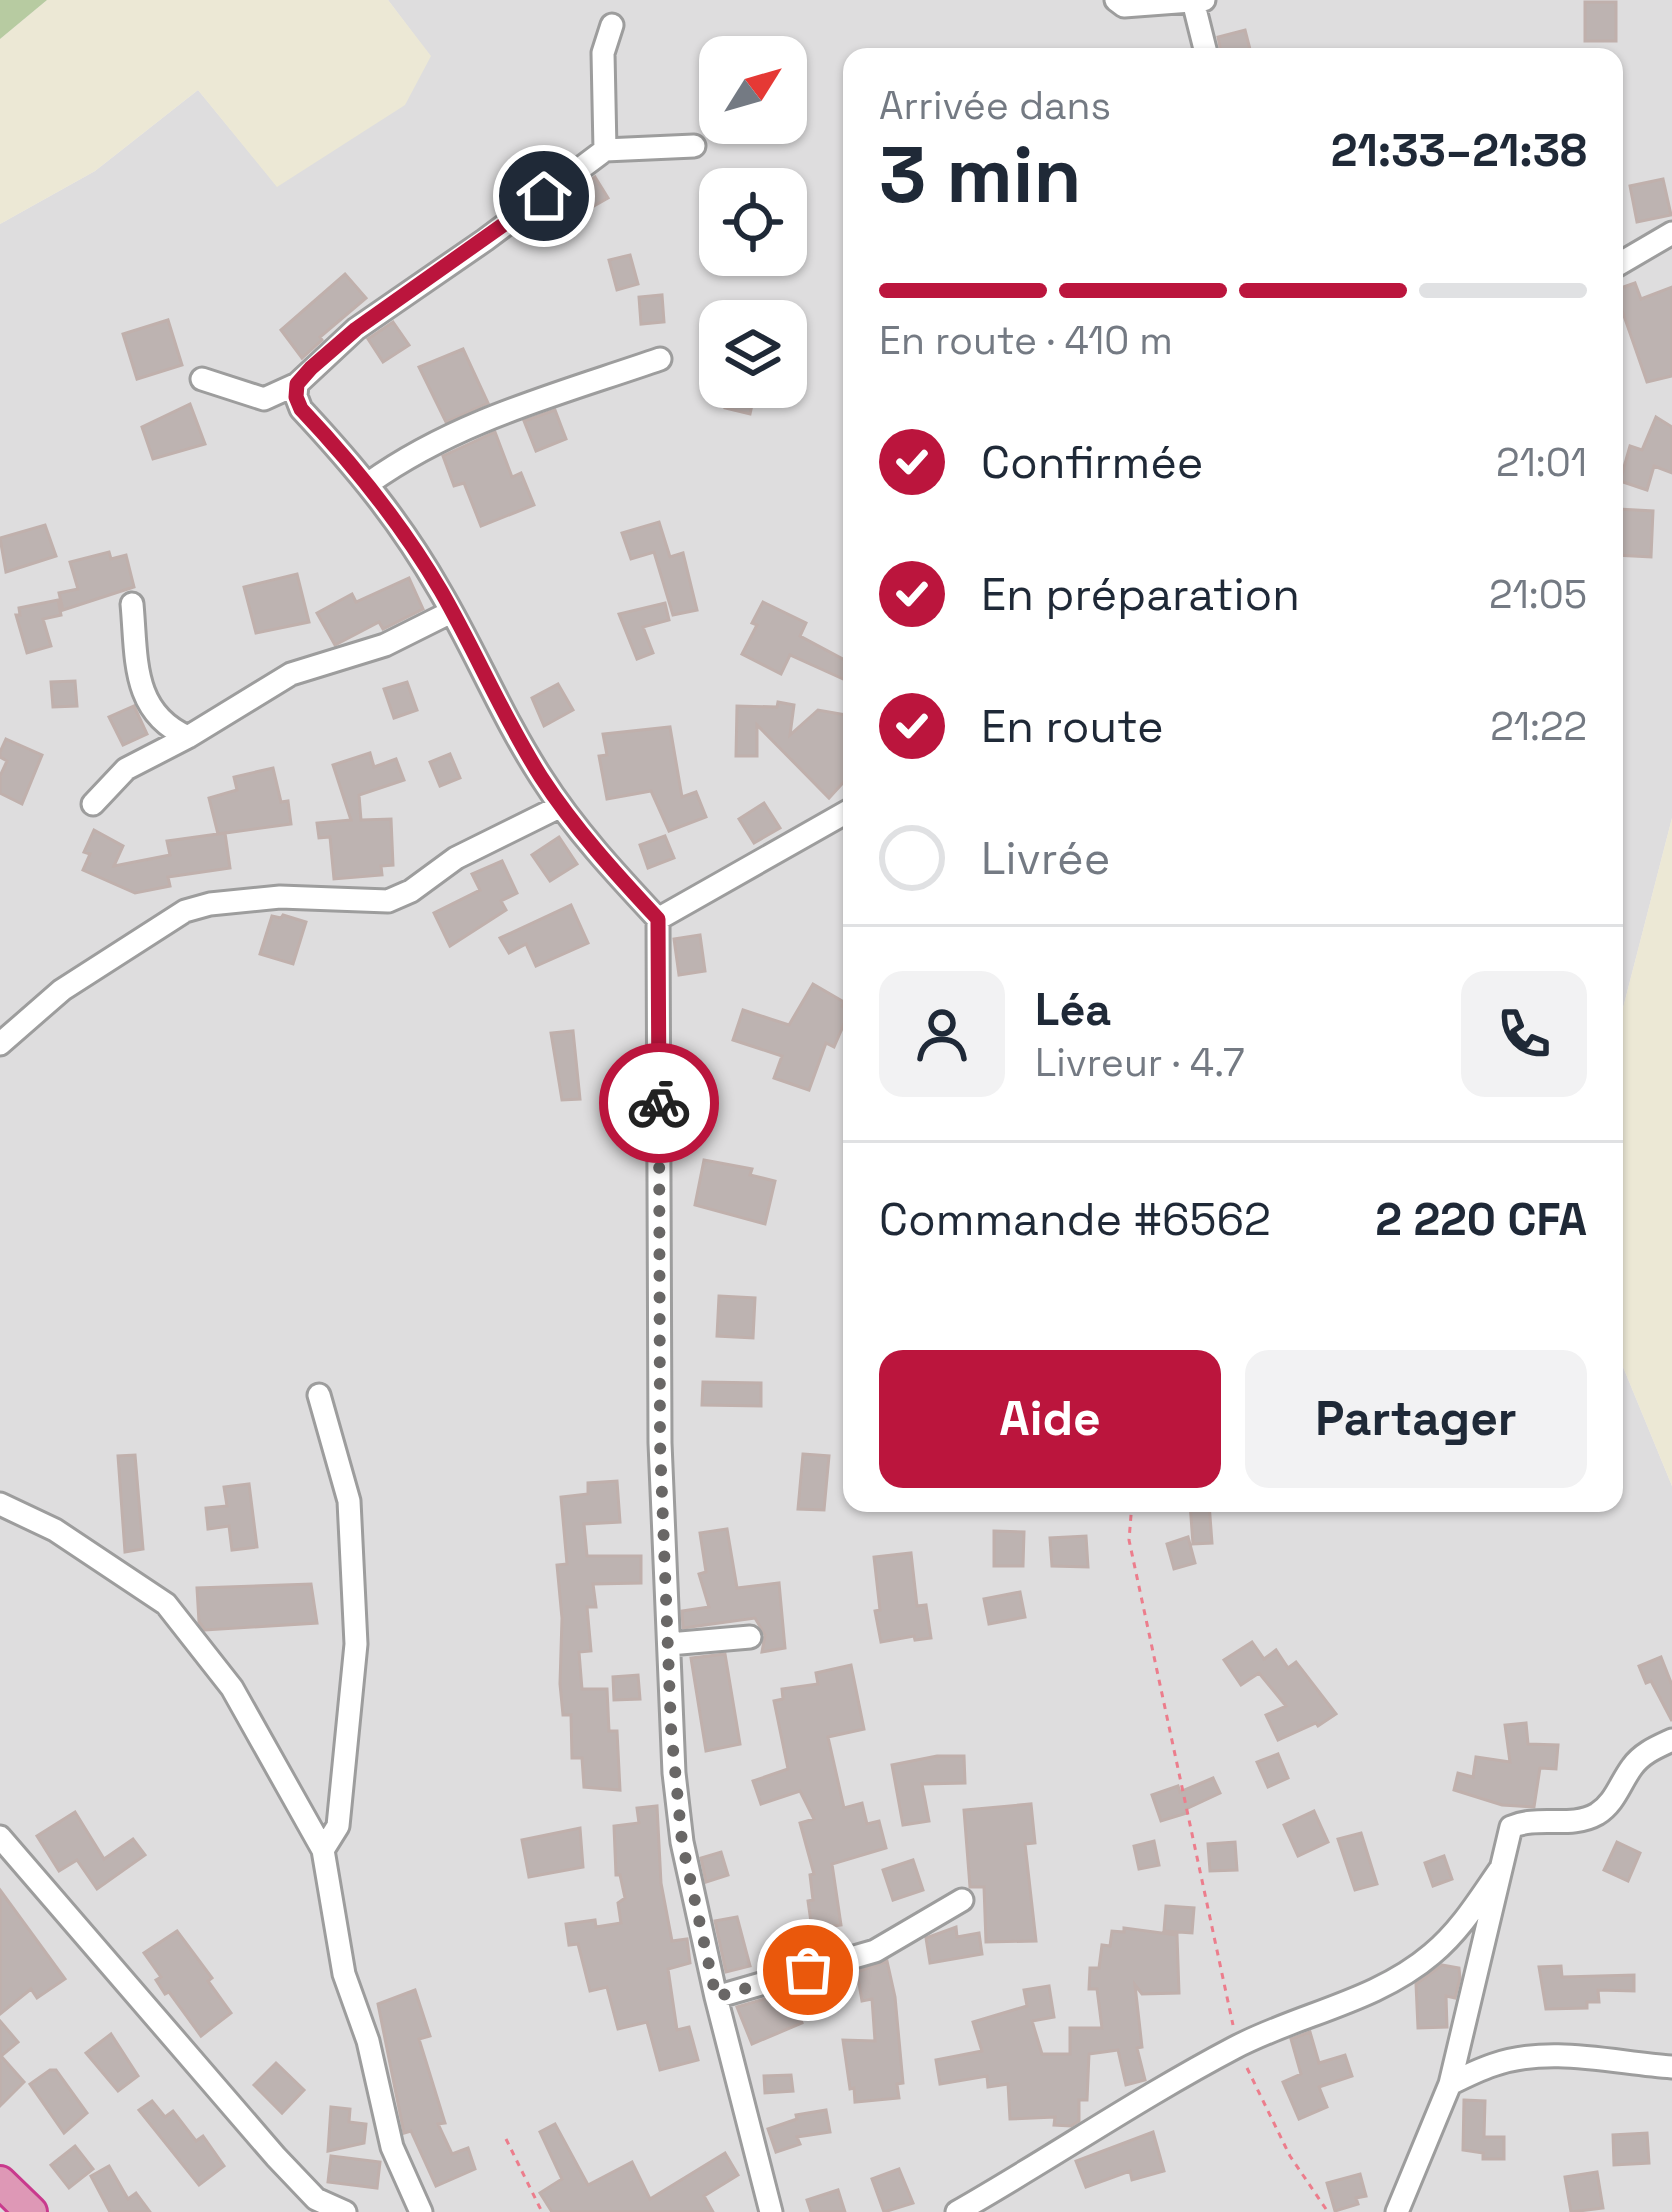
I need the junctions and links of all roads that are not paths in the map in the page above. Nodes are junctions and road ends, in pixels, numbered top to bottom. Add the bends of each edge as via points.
1 (1116, 0) edge
2 (1204, 0) edge
3 (1193, 1) edge
4 (612, 25) dead end
5 (1205, 48) edge
6 (694, 146) dead end
7 (605, 150) junction
8 (1672, 233) edge
9 (1623, 262) edge
10 (660, 359) dead end
11 (202, 380) dead end
12 (297, 384) junction
13 (369, 482) junction
14 (132, 604) dead end
15 (451, 612) junction
16 (188, 737) junction
17 (93, 804) dead end
18 (561, 806) junction
19 (843, 814) edge
20 (658, 919) junction
21 (0, 1044) edge
22 (319, 1395) dead end
23 (0, 1504) edge
24 (750, 1636) dead end
25 (669, 1644) junction
26 (1672, 1740) edge
27 (0, 1837) edge
28 (323, 1850) junction
29 (1501, 1868) junction
30 (962, 1900) dead end
31 (716, 1997) junction
32 (1672, 2067) edge
33 (1450, 2084) junction
34 (0, 2182) edge
35 (31, 2212) edge
36 (345, 2212) edge
37 (422, 2212) edge
38 (771, 2212) edge
39 (957, 2212) edge
40 (1397, 2212) edge

1 - 3 street
2 - 3 street
3 - 5 street
4 - 7 street via 603,53
6 - 7 street
7 - 12 street via 356,329
8 - 9 street
10 - 13 street via 460,428
11 - 12 street via 264,399
12 - 13 street via 301,409
13 - 15 street
14 - 16 street via 144,697 163,726
15 - 16 street via 385,645 291,674
15 - 18 street
16 - 17 street via 126,770
18 - 20 street
18 - 21 street via 388,901 280,897 185,911 62,990
19 - 20 street
20 - 25 street
22 - 28 street via 349,1502 356,1644 338,1826
23 - 28 street via 55,1530 166,1604 232,1688
24 - 25 street
25 - 31 street via 682,1842
26 - 29 street via 1633,1765 1595,1815 1511,1827
27 - 36 street via 289,2171 316,2199
28 - 37 street via 344,1974 392,2146
29 - 33 street
29 - 39 street via 1432,1955 1361,1996 1237,2046
30 - 31 street via 874,1951
31 - 38 street
32 - 33 street via 1522,2059
33 - 40 street
34 - 35 highway

